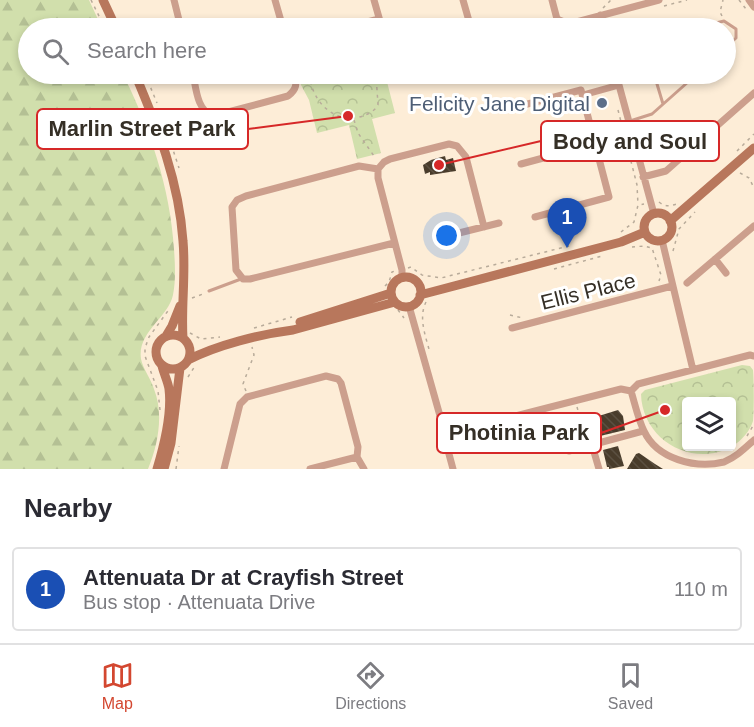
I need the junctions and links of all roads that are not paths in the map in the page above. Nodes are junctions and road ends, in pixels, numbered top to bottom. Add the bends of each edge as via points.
1 (103, 0) edge
2 (174, 0) edge
3 (275, 0) edge
4 (374, 0) edge
5 (464, 0) edge
6 (552, 0) edge
7 (659, 0) edge
8 (749, 0) edge
9 (754, 8) edge
10 (602, 12) junction
11 (111, 18) edge
12 (178, 18) edge
13 (280, 18) edge
14 (379, 18) edge
15 (468, 18) edge
16 (556, 18) edge
17 (586, 18) edge
18 (603, 18) edge
19 (139, 84) edge
20 (195, 84) edge
21 (297, 84) edge
22 (657, 84) edge
23 (686, 84) edge
24 (619, 85) joint
25 (754, 93) edge
26 (583, 95) junction
27 (663, 104) junction
28 (505, 110) dead end
29 (628, 122) junction
30 (595, 144) junction
31 (754, 148) edge
32 (520, 164) dead end
33 (378, 169) junction
34 (643, 177) junction
35 (654, 214) junction
36 (535, 217) dead end
37 (670, 221) junction
38 (499, 223) dead end
39 (754, 226) edge
40 (484, 227) junction
41 (645, 232) junction
42 (459, 233) dead end
43 (662, 240) junction
44 (394, 243) junction
45 (715, 259) junction
46 (726, 273) dead end
47 (396, 274) junction
48 (243, 279) junction
49 (687, 283) dead end
50 (672, 286) junction
51 (209, 291) road end
52 (422, 294) junction
53 (394, 301) junction
54 (177, 302) junction
55 (409, 306) junction
56 (512, 328) dead end
57 (166, 336) junction
58 (186, 341) junction
59 (219, 347) junction
60 (754, 356) edge
61 (192, 363) junction
62 (162, 366) junction
63 (180, 368) junction
64 (693, 370) junction
65 (631, 391) junction
66 (643, 431) junction
67 (449, 434) junction
68 (754, 440) edge
69 (592, 445) junction
70 (569, 451) dead end
71 (357, 457) junction
72 (722, 466) edge
73 (157, 469) edge
74 (164, 469) edge
75 (224, 469) edge
76 (310, 469) edge
77 (364, 469) edge
78 (453, 469) edge
79 (599, 469) edge

1 - 11 street
2 - 12 street
3 - 13 street
4 - 14 street
5 - 15 street
6 - 16 street
7 - 10 street
8 - 9 street
10 - 17 street
10 - 18 street
19 - 54 street via 162,139 180,213 184,273
20 - 21 street via 201,107 213,116 288,96
22 - 27 lane
23 - 27 lane
24 - 26 street
24 - 29 street
25 - 34 street via 666,171
26 - 28 street via 581,90
26 - 30 street
27 - 29 lane via 652,114
29 - 34 street
30 - 32 street
30 - 36 street via 609,197
31 - 37 street
33 - 40 street via 390,159 449,144 457,146 466,157
33 - 44 street
33 - 48 street via 359,166 237,200 232,207 232,225 236,270
34 - 35 street
35 - 37 street via 662,214
35 - 41 street via 645,223
37 - 43 street via 671,231
38 - 40 street
39 - 45 street
40 - 42 street
41 - 43 street via 650,239
41 - 52 street via 621,242
43 - 50 street
44 - 47 street
44 - 48 street
45 - 46 street
45 - 49 street
47 - 52 street via 413,279
47 - 53 street
48 - 51 lane
50 - 56 street, Ellis Place
50 - 64 street
52 - 55 street
53 - 55 street
53 - 59 street
54 - 57 street
54 - 58 street
55 - 67 street via 442,423
57 - 58 street via 175,335
57 - 62 street via 155,349 156,360
58 - 59 street
58 - 61 street
59 - 61 street
60 - 64 street
61 - 63 street
62 - 63 street
62 - 73 street via 169,389
63 - 74 street
64 - 65 street via 638,384
65 - 66 street
65 - 67 street via 621,389
66 - 69 street
66 - 72 street via 668,458 695,466
67 - 78 street via 446,443
68 - 72 street
69 - 70 street
69 - 79 street
71 - 75 street via 358,447 341,383 326,376 244,394
71 - 76 street
71 - 77 street

